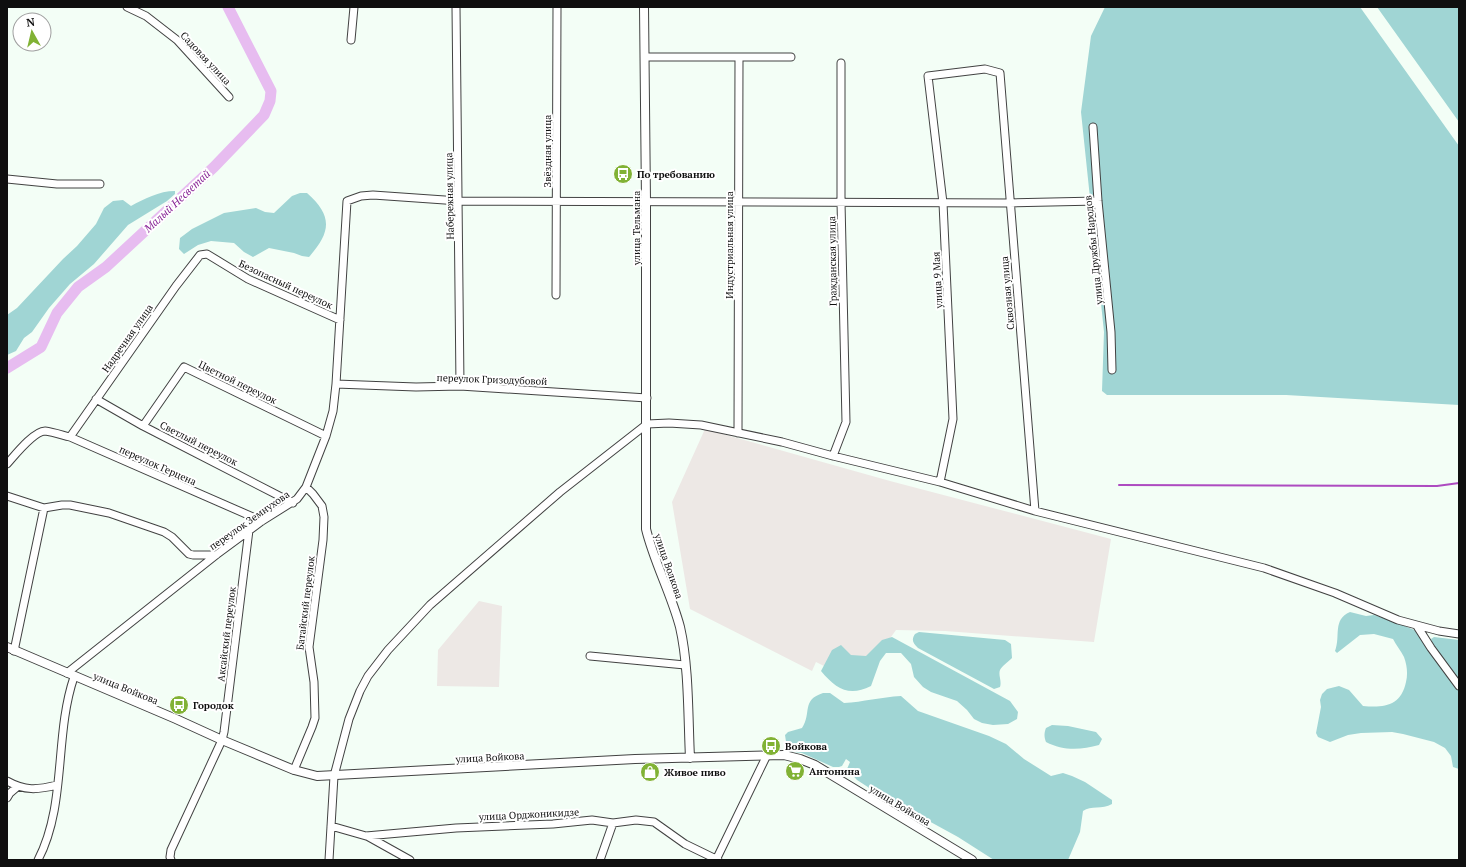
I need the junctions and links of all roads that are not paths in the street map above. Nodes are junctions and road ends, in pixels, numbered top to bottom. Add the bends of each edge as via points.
1 (127, 7) edge
2 (354, 7) edge
3 (456, 7) edge
4 (557, 7) edge
5 (644, 7) edge
6 (351, 40) dead end
7 (645, 57) junction
8 (790, 57) dead end
9 (739, 58) junction
10 (841, 63) dead end
11 (1000, 73) joint
12 (229, 97) dead end
13 (1093, 127) dead end
14 (7, 179) edge
15 (100, 184) dead end
16 (1098, 200) junction
17 (459, 201) junction
18 (557, 201) junction
19 (646, 202) junction
20 (739, 202) junction
21 (841, 202) junction
22 (943, 203) junction
23 (1010, 203) junction
24 (204, 254) joint
25 (556, 295) dead end
26 (340, 320) junction
27 (1112, 370) dead end
28 (336, 384) junction
29 (460, 386) junction
30 (647, 398) junction
31 (96, 399) junction
32 (647, 424) junction
33 (143, 426) junction
34 (738, 433) junction
35 (326, 436) junction
36 (70, 437) junction
37 (833, 456) junction
38 (7, 464) edge
39 (940, 482) junction
40 (306, 487) junction
41 (7, 496) edge
42 (293, 502) junction
43 (44, 508) junction
44 (1035, 511) junction
45 (262, 521) junction
46 (249, 530) junction
47 (216, 555) junction
48 (1417, 626) junction
49 (1459, 634) edge
50 (10, 649) edge
51 (590, 656) dead end
52 (685, 664) junction
53 (70, 675) junction
54 (1459, 686) edge
55 (222, 740) junction
56 (767, 755) junction
57 (690, 758) junction
58 (294, 770) junction
59 (334, 776) junction
60 (7, 781) edge
61 (57, 785) junction
62 (17, 787) junction
63 (7, 798) edge
64 (613, 823) junction
65 (332, 826) junction
66 (366, 836) junction
67 (38, 860) edge
68 (171, 860) edge
69 (329, 860) edge
70 (410, 860) edge
71 (600, 860) edge
72 (717, 860) edge
73 (972, 860) edge

1 - 12 street, Садовая улица via 146,16 177,40
2 - 6 street
3 - 17 street, Набережная улица
4 - 18 street, Звёздная улица
5 - 7 street, улица Тельмана
7 - 9 street
7 - 19 street, улица Тельмана
8 - 9 street
9 - 20 street, Индустриальная улица
10 - 21 street, Гражданская улица
11 - 22 street, улица 9 Мая via 986,69 928,76
11 - 23 street, Сквозная улица
13 - 16 street, улица Дружбы Народов
14 - 15 street via 57,184
16 - 23 street
16 - 27 street, улица Дружбы Народов via 1111,332
17 - 18 street
17 - 26 street, переулок Земнухова via 373,195 347,201
17 - 29 street, Набережная улица
18 - 19 street
18 - 25 street, Звёздная улица
19 - 20 street
19 - 30 street, улица Тельмана
20 - 21 street
20 - 34 street, Индустриальная улица
21 - 22 street
21 - 37 street, Гражданская улица via 846,422
22 - 23 street
22 - 39 street, улица 9 Мая via 953,419
23 - 44 street, Сквозная улица
24 - 26 street, Безопасный переулок via 248,279
24 - 31 street, Надречная улица via 197,258 176,286
26 - 28 street, переулок Земнухова
28 - 29 street, переулок Гризодубовой
28 - 35 street, переулок Земнухова via 333,411
29 - 30 street, переулок Гризодубовой
30 - 32 street, улица Тельмана
31 - 33 street, Светлый переулок
31 - 36 street, Надречная улица
32 - 34 street via 701,425
32 - 52 street, улица Волкова via 646,529 680,628
32 - 59 street via 560,492 430,605 388,650 360,690 349,719
33 - 35 street, Цветной переулок via 184,367
33 - 42 street, Светлый переулок
34 - 37 street
35 - 40 street, переулок Земнухова
36 - 38 street, переулок Герцена via 44,431 38,433
36 - 45 street, переулок Герцена
37 - 39 street
39 - 44 street
40 - 42 street, переулок Земнухова
40 - 58 street, Батайский переулок via 322,506 324,517 308,647 314,682 315,718
41 - 43 street
42 - 45 street, переулок Земнухова
43 - 47 street via 70,505 109,513 164,532 189,554
43 - 50 street
44 - 48 street via 1264,568 1336,593
45 - 46 street, переулок Земнухова
46 - 47 street, переулок Земнухова
46 - 55 street, Аксайский переулок
47 - 53 street, переулок Земнухова
48 - 49 street
48 - 54 street
50 - 53 street, улица Войкова
51 - 52 street
52 - 57 street, улица Волкова
53 - 55 street, улица Войкова
53 - 61 street
55 - 58 street, улица Войкова
55 - 68 street, Аксайский переулок via 171,850
56 - 57 street, улица Войкова
56 - 72 street
56 - 73 street, улица Войкова via 784,755 815,765
57 - 59 street, улица Войкова
58 - 59 street, улица Войкова via 309,775
59 - 65 street
60 - 62 street
61 - 62 street via 40,789
61 - 67 street via 51,826
62 - 63 street
64 - 66 street, улица Орджоникидзе via 592,820
64 - 71 street
64 - 72 street, улица Орджоникидзе via 636,820 654,822 685,844
65 - 66 street, улица Орджоникидзе
65 - 69 street
66 - 70 street

